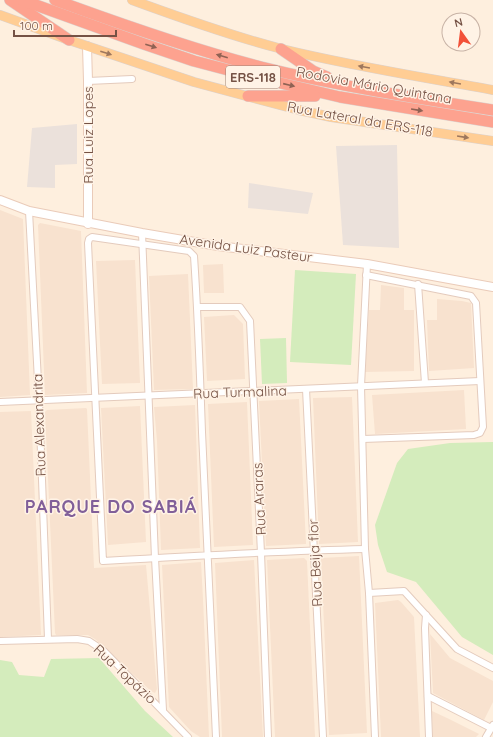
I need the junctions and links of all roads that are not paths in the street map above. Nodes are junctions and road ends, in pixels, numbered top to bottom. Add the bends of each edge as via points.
1 (10, 0) edge
2 (22, 0) edge
3 (54, 0) edge
4 (132, 0) edge
5 (0, 15) edge
6 (69, 40) junction
7 (87, 46) junction
8 (281, 48) junction
9 (132, 79) dead end
10 (88, 81) junction
11 (342, 85) junction
12 (493, 90) edge
13 (248, 96) junction
14 (340, 97) junction
15 (493, 110) edge
16 (493, 122) edge
17 (493, 141) edge
18 (0, 200) edge
19 (29, 211) junction
20 (88, 224) junction
21 (142, 233) junction
22 (141, 244) junction
23 (367, 264) junction
24 (366, 275) junction
25 (418, 284) junction
26 (493, 287) edge
27 (198, 307) junction
28 (480, 381) junction
29 (425, 383) junction
30 (361, 386) junction
31 (306, 389) junction
32 (253, 392) junction
33 (200, 393) junction
34 (148, 396) junction
35 (96, 398) junction
36 (38, 400) junction
37 (0, 402) edge
38 (363, 439) junction
39 (365, 549) junction
40 (314, 550) junction
41 (261, 553) junction
42 (208, 555) junction
43 (155, 558) junction
44 (369, 593) junction
45 (426, 616) junction
46 (48, 639) junction
47 (0, 641) edge
48 (493, 668) edge
49 (428, 696) junction
50 (163, 710) junction
51 (492, 726) edge
52 (188, 737) edge
53 (216, 737) edge
54 (268, 737) edge
55 (323, 737) edge
56 (375, 737) edge
57 (429, 737) edge
58 (486, 737) edge

1 - 6 highway
2 -> 14 highway, Rodovia Mário Quintana / ERS-118 via 194,60
11 -> 3 highway, Rodovia Mário Quintana / ERS-118 via 197,49
4 - 8 main road via 184,20
5 - 6 main road, Rua Lateral da ERS-118
6 - 7 main road, Rua Lateral da ERS-118
7 - 10 main road, Rua Luiz Lopes
7 -> 13 main road, Rua Lateral da ERS-118 via 194,82
8 - 11 highway via 313,71
12 -> 8 main road via 350,64
9 - 10 street
10 - 20 main road, Rua Luiz Lopes
11 - 15 highway, Rodovia Mário Quintana / ERS-118
13 - 14 highway
13 -> 17 main road, Rua Lateral da ERS-118 via 331,117
14 -> 16 highway, Rodovia Mário Quintana / ERS-118
18 - 19 main road, Avenida Luiz Pasteur
19 - 20 main road, Avenida Luiz Pasteur
19 - 36 street, Rua Alexandrita
20 - 21 main road, Avenida Luiz Pasteur
21 - 22 street
21 - 23 main road, Avenida Luiz Pasteur via 224,247
22 - 27 street via 189,251 194,256
22 - 34 street
22 - 35 street via 92,237 89,239
23 - 24 street
23 - 26 main road, Avenida Luiz Pasteur
24 - 25 street
24 - 30 street
25 - 28 street via 472,296 476,303
25 - 29 street
27 - 32 street, Rua Araras via 240,307 250,321
27 - 33 street
28 - 29 street, Rua Turmalina
28 - 38 street via 483,427 480,433
29 - 30 street, Rua Turmalina
30 - 31 street, Rua Turmalina
30 - 38 street
31 - 32 street, Rua Turmalina
31 - 40 street, Rua Beija flor
32 - 33 street, Rua Turmalina
32 - 41 street, Rua Araras
33 - 34 street, Rua Turmalina
33 - 42 street
34 - 35 street, Rua Turmalina
34 - 43 street
35 - 36 street, Rua Turmalina
35 - 43 street via 103,560
36 - 37 street, Rua Turmalina
36 - 46 street, Rua Alexandrita
38 - 39 street
39 - 40 street
39 - 44 street
40 - 41 street
40 - 55 street, Rua Beija flor
41 - 42 street
41 - 54 street, Rua Araras
42 - 43 street
42 - 53 street
43 - 50 street
44 - 45 street via 404,591
44 - 56 street
45 - 48 street via 457,650
45 - 49 street
46 - 47 street, Rua Topázio
46 - 50 street, Rua Topázio via 89,641 104,651
49 - 51 street
49 - 57 street
50 - 52 street, Rua Topázio
51 - 58 street

